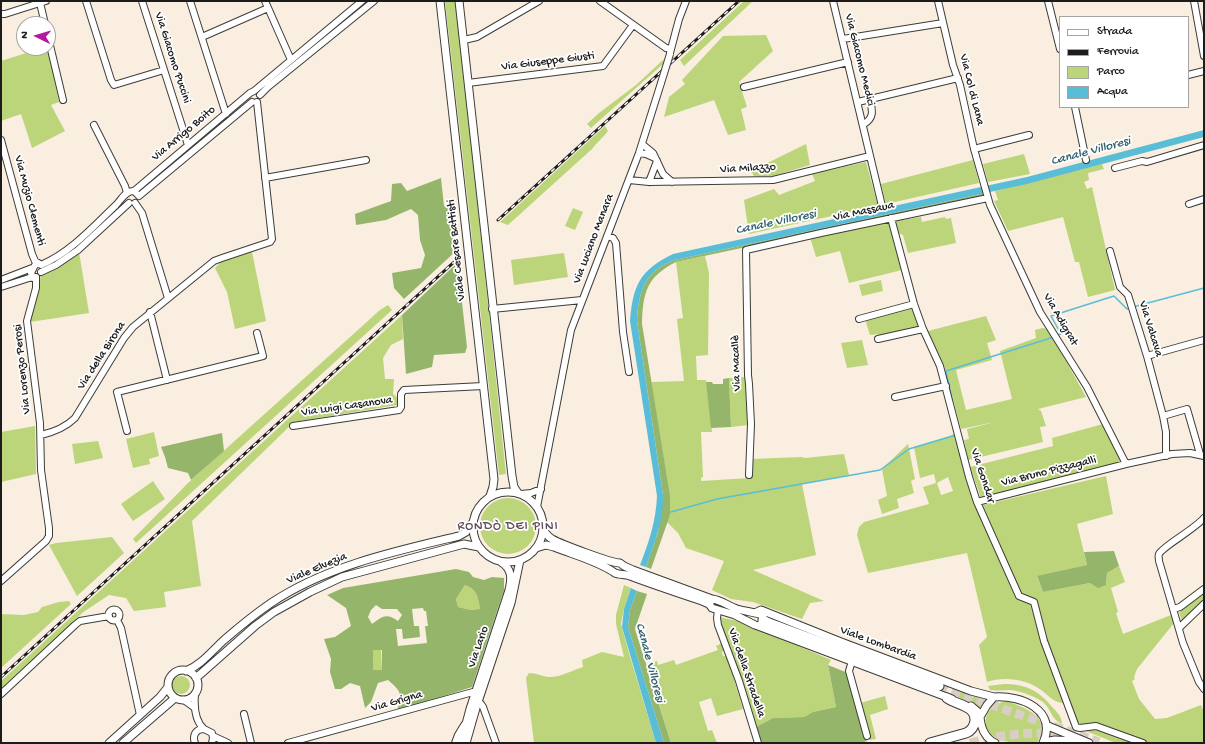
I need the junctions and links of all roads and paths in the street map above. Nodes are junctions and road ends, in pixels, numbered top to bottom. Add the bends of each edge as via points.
1 (86, 1) edge
2 (142, 1) edge
3 (190, 1) edge
4 (265, 1) edge
5 (362, 1) edge
6 (374, 1) edge
7 (440, 1) edge
8 (459, 1) edge
9 (539, 1) edge
10 (600, 1) edge
11 (686, 1) edge
12 (833, 1) edge
13 (938, 1) edge
14 (1048, 1) edge
15 (1194, 1) edge
16 (43, 2) edge
17 (268, 8) junction
18 (1204, 13) edge
19 (1, 14) edge
20 (1196, 15) junction
21 (44, 16) edge
22 (943, 23) junction
23 (633, 25) junction
24 (202, 37) junction
25 (843, 39) junction
26 (464, 40) junction
27 (1059, 45) edge
28 (670, 52) junction
29 (53, 56) edge
30 (1204, 56) edge
31 (291, 60) junction
32 (848, 62) junction
33 (164, 70) junction
34 (1204, 71) edge
35 (1189, 75) edge
36 (958, 78) junction
37 (468, 83) junction
38 (744, 87) dead end
39 (251, 93) junction
40 (260, 95) junction
41 (870, 99) junction
42 (63, 100) dead end
43 (254, 102) junction
44 (858, 102) junction
45 (1075, 108) edge
46 (226, 114) junction
47 (864, 124) junction
48 (94, 125) dead end
49 (1029, 135) dead end
50 (1, 140) edge
51 (642, 144) junction
52 (188, 145) junction
53 (1204, 145) edge
54 (974, 149) junction
55 (639, 153) junction
56 (870, 156) junction
57 (656, 159) junction
58 (366, 160) dead end
59 (1086, 160) dead end
60 (1115, 168) dead end
61 (265, 178) junction
62 (629, 180) junction
63 (649, 182) junction
64 (672, 182) junction
65 (984, 184) joint
66 (131, 193) junction
67 (987, 197) junction
68 (1204, 199) edge
69 (128, 203) junction
70 (135, 203) junction
71 (1189, 204) dead end
72 (882, 206) dead end
73 (891, 218) junction
74 (607, 236) junction
75 (746, 250) joint
76 (1110, 251) dead end
77 (41, 267) junction
78 (32, 268) junction
79 (35, 278) junction
80 (1, 280) edge
81 (1, 287) edge
82 (168, 298) junction
83 (582, 300) junction
84 (914, 304) junction
85 (492, 309) junction
86 (150, 312) junction
87 (859, 319) dead end
88 (923, 329) junction
89 (257, 333) dead end
90 (878, 339) dead end
91 (1204, 340) edge
92 (1147, 356) junction
93 (629, 372) dead end
94 (167, 380) junction
95 (483, 386) junction
96 (946, 386) junction
97 (895, 397) dead end
98 (1163, 416) junction
99 (293, 426) dead end
100 (127, 431) dead end
101 (41, 435) junction
102 (1202, 455) edge
103 (1166, 456) junction
104 (1126, 464) junction
105 (749, 475) dead end
106 (541, 489) junction
107 (519, 493) junction
108 (490, 496) junction
109 (977, 502) junction
110 (537, 507) junction
111 (1204, 518) edge
112 (473, 522) junction
113 (543, 530) junction
114 (479, 547) junction
115 (536, 548) junction
116 (520, 560) junction
117 (501, 562) junction
118 (1, 581) edge
119 (1204, 589) edge
120 (710, 601) junction
121 (1204, 604) edge
122 (1173, 609) junction
123 (718, 610) junction
124 (755, 613) junction
125 (109, 616) junction
126 (117, 620) junction
127 (760, 623) junction
128 (1179, 628) junction
129 (852, 661) junction
130 (186, 671) junction
131 (196, 678) junction
132 (939, 686) tunnel mouth
133 (168, 687) junction
134 (1204, 689) edge
135 (475, 693) junction
136 (1, 694) edge
137 (195, 694) junction
138 (994, 697) junction
139 (175, 698) junction
140 (947, 698) junction
141 (184, 700) junction
142 (137, 702) junction
143 (477, 703) junction
144 (151, 706) junction
145 (195, 708) junction
146 (244, 714) dead end
147 (140, 715) junction
148 (981, 720) junction
149 (198, 722) junction
150 (466, 722) junction
151 (1048, 726) junction
152 (204, 729) junction
153 (196, 731) junction
154 (213, 736) junction
155 (867, 736) dead end
156 (1081, 741) junction
157 (226, 742) edge
158 (296, 742) edge
159 (1043, 742) edge
160 (109, 743) edge
161 (123, 743) edge
162 (194, 743) edge
163 (213, 743) edge
164 (251, 743) edge
165 (288, 743) edge
166 (455, 743) edge
167 (461, 743) edge
168 (466, 743) edge
169 (496, 743) edge
170 (758, 743) edge
171 (930, 743) edge
172 (947, 743) edge
173 (995, 743) edge
174 (1089, 743) edge
175 (1143, 743) edge

1 - 33 street via 114,85
2 - 33 street, Via Giacomo Puccini
3 - 24 street
4 - 17 street
5 - 31 street, Via Arrigo Boito
6 - 40 street
7 - 95 main road, Viale Cesare Battisti
8 - 26 main road
9 - 26 street via 477,37
10 - 23 street
11 - 28 street, Via Luciano Manara
12 - 25 street, Via Giacomo Medici
13 - 22 street, Via Col di Lana
14 - 27 street
15 - 20 street
16 - 19 street
16 - 21 street
17 - 24 street
17 - 31 street
18 - 20 street
20 - 30 street
22 - 25 street
22 - 36 street, Via Col di Lana
23 - 28 street
23 - 37 street, Via Giuseppe Giusti via 603,66
24 - 46 street
25 - 32 street, Via Giacomo Medici
26 - 37 main road
28 - 51 street, Via Luciano Manara, bridge
29 - 42 street
31 - 39 street, Via Arrigo Boito
32 - 38 street
32 - 44 street, Via Giacomo Medici
33 - 52 street, Via Giacomo Puccini
34 - 35 street
36 - 41 street
36 - 54 street, Via Col di Lana
37 - 85 main road
39 - 40 street via 258,92
39 - 43 street via 249,100
39 - 46 street, Via Arrigo Boito
40 - 43 street via 260,99
41 - 44 street
41 - 47 street, Via Giacomo Medici via 871,117
43 - 61 street, Via della Birona
43 - 66 street, Via Arrigo Boito
44 - 47 street, Via Giacomo Medici
45 - 59 street
46 - 52 street, Via Arrigo Boito
47 - 56 street, Via Giacomo Medici
48 - 66 street
49 - 54 street
50 - 77 street, Via Muzio Clementi via 32,254
51 - 55 street, Via Luciano Manara
51 - 57 street
52 - 66 street, Via Arrigo Boito
53 - 60 street via 1147,162
54 - 65 street, Via Col di Lana
55 - 57 street
55 - 62 street, Via Luciano Manara
56 - 64 street, Via Milazzo via 773,180
56 - 72 street, Via Giacomo Medici
57 - 63 street
57 - 64 street via 663,174
58 - 61 street
61 - 82 street, Via della Birona via 272,239 270,242 214,261
62 - 63 street, Via Milazzo
62 - 74 street, Via Luciano Manara
63 - 64 street, Via Milazzo
65 - 67 street, Via Adigrat
66 - 69 street via 126,200
66 - 70 street via 139,200
66 - 77 street, Via Arrigo Boito via 58,257
67 - 73 street, Via Massaua
67 - 104 street, Via Adigrat via 1040,312 1087,387
68 - 71 street
69 - 70 street
69 - 77 street via 78,250 56,265
70 - 82 street via 142,213
73 - 75 street, Via Massaua
73 - 84 street, Via Gondar
74 - 83 street, Via Luciano Manara
74 - 93 street via 616,243
75 - 105 street, Via Macallè via 751,424
76 - 92 street, Via Valcava via 1120,286 1128,295
77 - 78 street via 35,265
77 - 79 street
78 - 79 street, Via Lorenzo Perosi via 31,275
78 - 80 street
79 - 81 street
79 - 101 street, Via Lorenzo Perosi via 36,288 27,321
82 - 86 street, Via della Birona
83 - 85 street
83 - 106 street, Via Luciano Manara via 569,336
84 - 87 street
84 - 88 street, Via Gondar
85 - 107 main road via 512,476 514,487
86 - 94 street
86 - 101 street, Via della Birona via 124,338 75,418 67,426
88 - 90 street
88 - 96 street, Via Gondar
89 - 94 street via 262,356
91 - 92 street
92 - 98 street, Via Valcava
94 - 100 street via 117,392
95 - 99 street, Via Luigi Casanova via 404,390 399,410
95 - 108 main road, Viale Cesare Battisti via 494,479
96 - 97 street
96 - 109 street, Via Gondar
98 - 102 street via 1187,409
98 - 103 street, Via Valcava
101 - 118 street via 41,470 49,536
102 - 103 street, Via Bruno Pizzagalli via 1183,453
103 - 104 street, Via Bruno Pizzagalli
104 - 109 street, Via Bruno Pizzagalli
106 - 107 street
106 - 110 street, Via Luciano Manara
107 - 108 main road via 508,491
107 - 110 main road via 530,499
108 - 112 main road via 475,513
109 - 175 street, Via Gondar via 1019,596 1034,602 1044,641 1076,727 1096,726
110 - 113 main road via 543,522
111 - 122 street via 1159,554
112 - 114 main road via 474,535
112 - 130 main road, Viale Elvezia via 466,532 459,536 336,570 286,594 252,617 196,666
113 - 115 main road
113 - 120 main road, Viale Lombardia via 553,539 620,563
114 - 117 main road via 488,556
114 - 131 main road, Viale Elvezia via 464,544 342,577 274,612
115 - 116 main road
115 - 120 main road, Viale Lombardia via 546,545 554,547 616,573
116 - 117 main road
116 - 143 main road, Via Lario via 511,603
117 - 135 main road, Via Lario via 510,571 510,585
119 - 122 street via 1180,607
120 - 123 main road, Viale Lombardia via 712,608
120 - 124 main road, Viale Lombardia via 718,600 736,609
121 - 128 street
122 - 128 street
123 - 127 main road, Viale Lombardia
123 - 170 street, Via della Stradella via 718,624
124 - 127 main road, Viale Lombardia via 762,615
124 - 138 main road, Viale Lombardia via 761,610 971,691
125 - 126 street
125 - 126 street via 111,610 116,610 120,614
125 - 136 street via 75,625
126 - 142 street
127 - 129 main road, Viale Lombardia
127 - 132 highway via 769,623
128 - 134 street
129 - 140 main road, Viale Lombardia
129 - 155 street via 849,671
130 - 131 main road
130 - 133 main road, Viale Elvezia via 173,674
131 - 137 main road via 198,686
133 - 139 main road
133 - 144 main road, Viale Elvezia
135 - 150 main road, Via Lario
135 - 158 street, Via Grigna
137 - 141 main road
137 - 145 street
138 - 148 main road via 987,705
138 - 151 main road, Viale Lombardia via 1013,698 1033,706
139 - 141 main road
139 - 161 main road
140 - 148 main road, Viale Lombardia via 972,706
140 - 171 highway via 972,710 975,716 974,724 966,733
141 - 145 street
142 - 144 street
142 - 147 street
143 - 168 main road, Via Lario
143 - 169 street via 483,707
144 - 147 main road, Viale Elvezia
145 - 149 street
146 - 164 street
147 - 160 main road, Viale Elvezia
148 - 172 highway via 970,736
148 - 173 main road, Viale Lombardia via 985,736
149 - 152 street
149 - 153 street
150 - 166 street
150 - 167 main road, Via Lario
151 - 156 main road
151 - 159 main road
152 - 153 street
152 - 154 street via 210,731
153 - 162 street
154 - 157 street
154 - 163 street
156 - 159 main road
156 - 174 main road
157 - 163 street
158 - 165 street, Via Grigna

